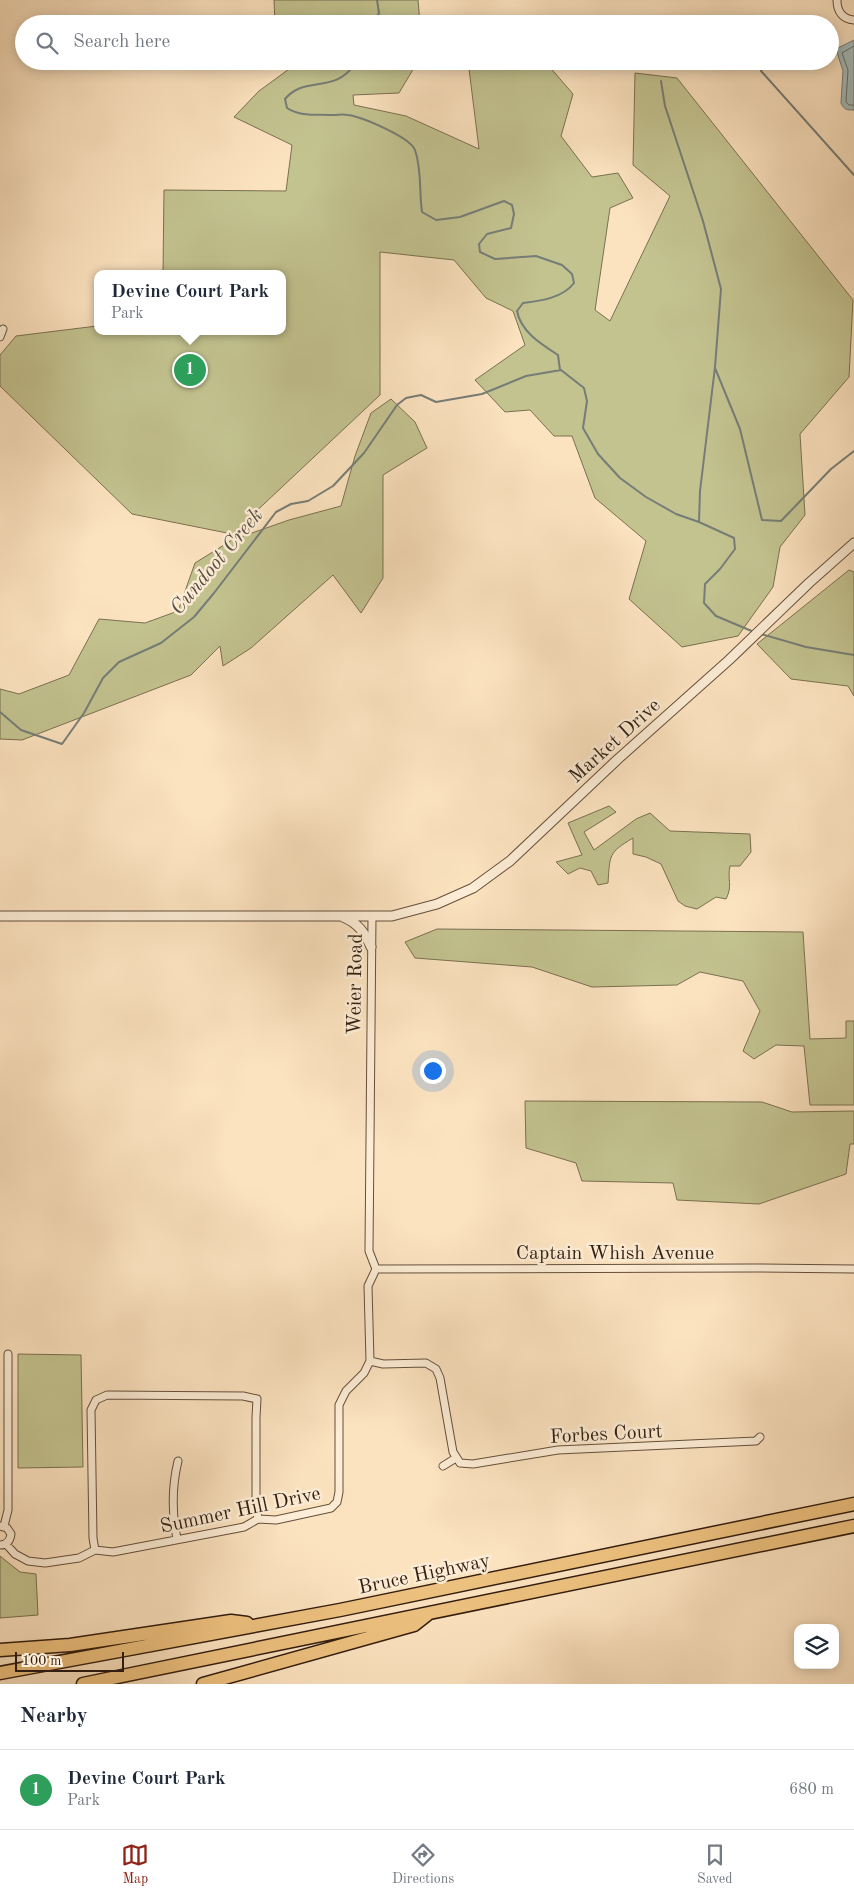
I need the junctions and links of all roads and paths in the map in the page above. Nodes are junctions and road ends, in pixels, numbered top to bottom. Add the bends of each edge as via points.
1 (837, 0) edge
2 (854, 20) edge
3 (3, 329) dead end
4 (0, 337) edge
5 (852, 545) edge
6 (0, 916) edge
7 (341, 916) junction
8 (372, 916) junction
9 (371, 947) junction
10 (376, 1269) junction
11 (854, 1269) edge
12 (8, 1354) dead end
13 (370, 1361) junction
14 (760, 1437) dead end
15 (456, 1458) junction
16 (178, 1461) dead end
17 (443, 1466) dead end
18 (854, 1504) edge
19 (258, 1519) junction
20 (2, 1526) edge
21 (854, 1526) edge
22 (177, 1538) junction
23 (3, 1544) edge
24 (95, 1550) junction
25 (429, 1613) junction
26 (257, 1625) junction
27 (0, 1650) edge
28 (0, 1673) edge
29 (83, 1684) edge
30 (202, 1684) edge

1 - 2 street via 837,9 842,15
3 - 4 street
5 - 8 street, Market Drive via 510,861 473,888 437,904 392,916
6 - 7 street, Weier Road
7 - 8 street, Weier Road
7 - 9 street via 360,928
8 - 9 street, Weier Road
9 - 10 street, Weier Road via 369,1251
10 - 11 street, Captain Whish Avenue
10 - 13 street via 368,1286
12 - 20 street via 8,1510
13 - 15 street via 383,1364 426,1363 436,1369
13 - 19 street, Summer Hill Drive via 364,1373 346,1390 339,1405 337,1502 331,1508 276,1520
14 - 15 street, Forbes Court via 756,1441 558,1450 473,1464 460,1463
15 - 17 street
16 - 22 street via 174,1523
18 - 26 highway, Bruce Highway
19 - 22 street, Summer Hill Drive via 244,1527
19 - 24 street via 257,1399 244,1396 107,1395 96,1400 92,1410
20 - 23 street via 11,1534
21 - 25 highway, Bruce Highway
22 - 24 street, Summer Hill Drive via 113,1552
23 - 24 street, Summer Hill Drive via 28,1561 45,1563 79,1558
25 - 29 highway, Bruce Highway
25 - 30 highway via 414,1625
26 - 27 highway via 231,1621 70,1645
26 - 28 highway, Bruce Highway

